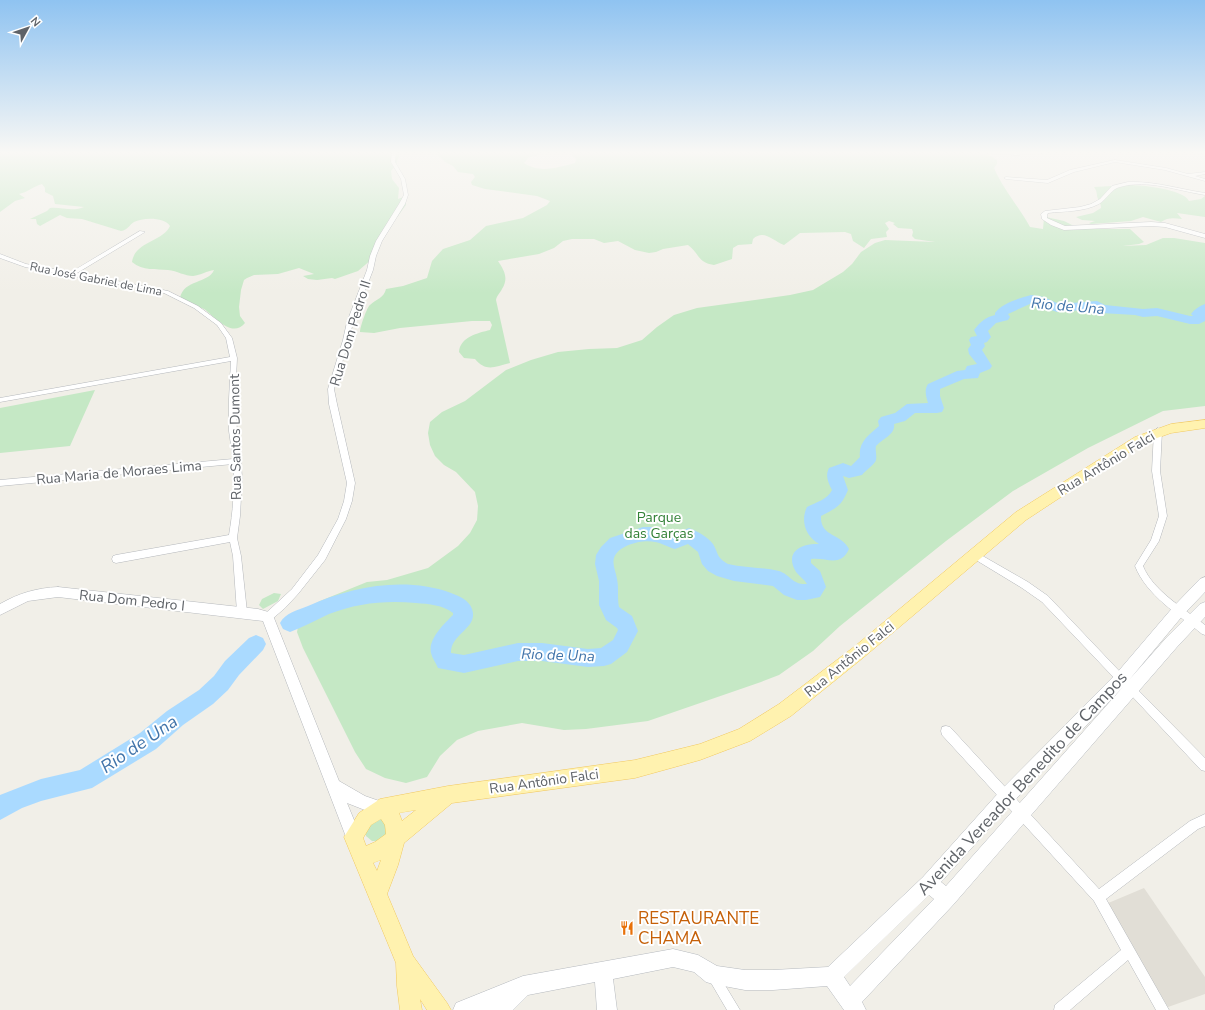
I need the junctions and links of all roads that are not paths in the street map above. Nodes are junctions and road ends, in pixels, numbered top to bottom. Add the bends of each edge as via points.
1 (404, 199) edge
2 (1101, 199) edge
3 (142, 232) dead end
4 (1205, 236) edge
5 (0, 256) edge
6 (73, 273) junction
7 (234, 358) junction
8 (0, 400) edge
9 (1205, 424) edge
10 (1158, 432) junction
11 (237, 461) junction
12 (0, 483) edge
13 (233, 538) junction
14 (974, 555) junction
15 (116, 560) dead end
16 (1205, 583) edge
17 (1205, 608) edge
18 (0, 610) edge
19 (1179, 610) junction
20 (242, 612) junction
21 (268, 617) junction
22 (1199, 626) edge
23 (1166, 638) junction
24 (1126, 684) junction
25 (946, 731) dead end
26 (1205, 766) edge
27 (332, 785) junction
28 (448, 795) junction
29 (1007, 796) junction
30 (380, 808) junction
31 (1022, 813) junction
32 (1205, 820) edge
33 (353, 837) junction
34 (395, 838) junction
35 (361, 856) junction
36 (929, 883) junction
37 (377, 894) junction
38 (1098, 897) junction
39 (947, 899) junction
40 (1128, 952) junction
41 (406, 963) junction
42 (603, 972) junction
43 (713, 975) junction
44 (832, 976) junction
45 (523, 986) junction
46 (853, 1005) edge
47 (411, 1010) edge
48 (440, 1010) edge
49 (463, 1010) edge
50 (499, 1010) edge
51 (607, 1010) edge
52 (734, 1010) edge
53 (1060, 1010) edge
54 (1163, 1010) edge

1 - 21 street, Rua Dom Pedro II via 373,256 350,322 331,389 332,404 351,483 350,495 337,530 319,560 282,606
2 - 4 street via 1081,208 1047,212 1044,214 1045,218 1064,228 1151,224 1165,225
3 - 6 street
5 - 6 street, Rua José Gabriel de Lima via 25,265
6 - 7 street, Rua José Gabriel de Lima via 166,292 196,307 219,324 229,338
7 - 8 street
7 - 11 street, Rua Santos Dumont via 232,399
9 - 10 main road, Rua Antônio Falci via 1177,426
10 - 14 main road, Rua Antônio Falci via 1139,440 1021,516
10 - 19 street via 1156,471 1163,516 1155,540 1139,566 1140,574 1149,584
11 - 12 street, Rua Maria de Moraes Lima
11 - 13 street, Rua Santos Dumont
13 - 15 street
13 - 20 street, Rua Santos Dumont
14 - 24 street via 1045,598
14 - 28 main road, Rua Antônio Falci via 785,710 744,735 700,752 635,769
16 - 19 main road, Avenida Vereador Benedito de Campos
17 - 22 main road, Avenida Vereador Benedito de Campos
18 - 20 street, Rua Dom Pedro I via 36,593 58,592
19 - 22 street
19 - 23 main road, Avenida Vereador Benedito de Campos
20 - 21 street, Rua Dom Pedro I
21 - 27 street
22 - 23 main road, Avenida Vereador Benedito de Campos
23 - 24 main road, Avenida Vereador Benedito de Campos
24 - 26 street
24 - 29 main road, Avenida Vereador Benedito de Campos
24 - 31 main road, Avenida Vereador Benedito de Campos
25 - 29 street
27 - 30 street via 362,804
27 - 33 street
28 - 30 main road, Rua Antônio Falci
28 - 34 main road
29 - 31 street
29 - 36 main road, Avenida Vereador Benedito de Campos
30 - 33 main road, Rua Antônio Falci via 365,819
30 - 34 main road via 390,814
31 - 38 street
31 - 39 main road, Avenida Vereador Benedito de Campos
32 - 38 street via 1194,825
33 - 35 main road
34 - 35 main road via 373,854
34 - 37 main road via 393,852
35 - 37 main road
36 - 39 main road
36 - 44 main road, Avenida Vereador Benedito de Campos
37 - 41 main road
38 - 40 street
39 - 46 main road, Avenida Vereador Benedito de Campos
40 - 53 street
40 - 54 street
41 - 47 main road
41 - 48 main road
42 - 43 main road via 673,958 698,964
42 - 45 main road
42 - 51 main road
43 - 44 main road via 744,980
43 - 52 street
44 - 46 main road
45 - 49 main road
45 - 50 main road

